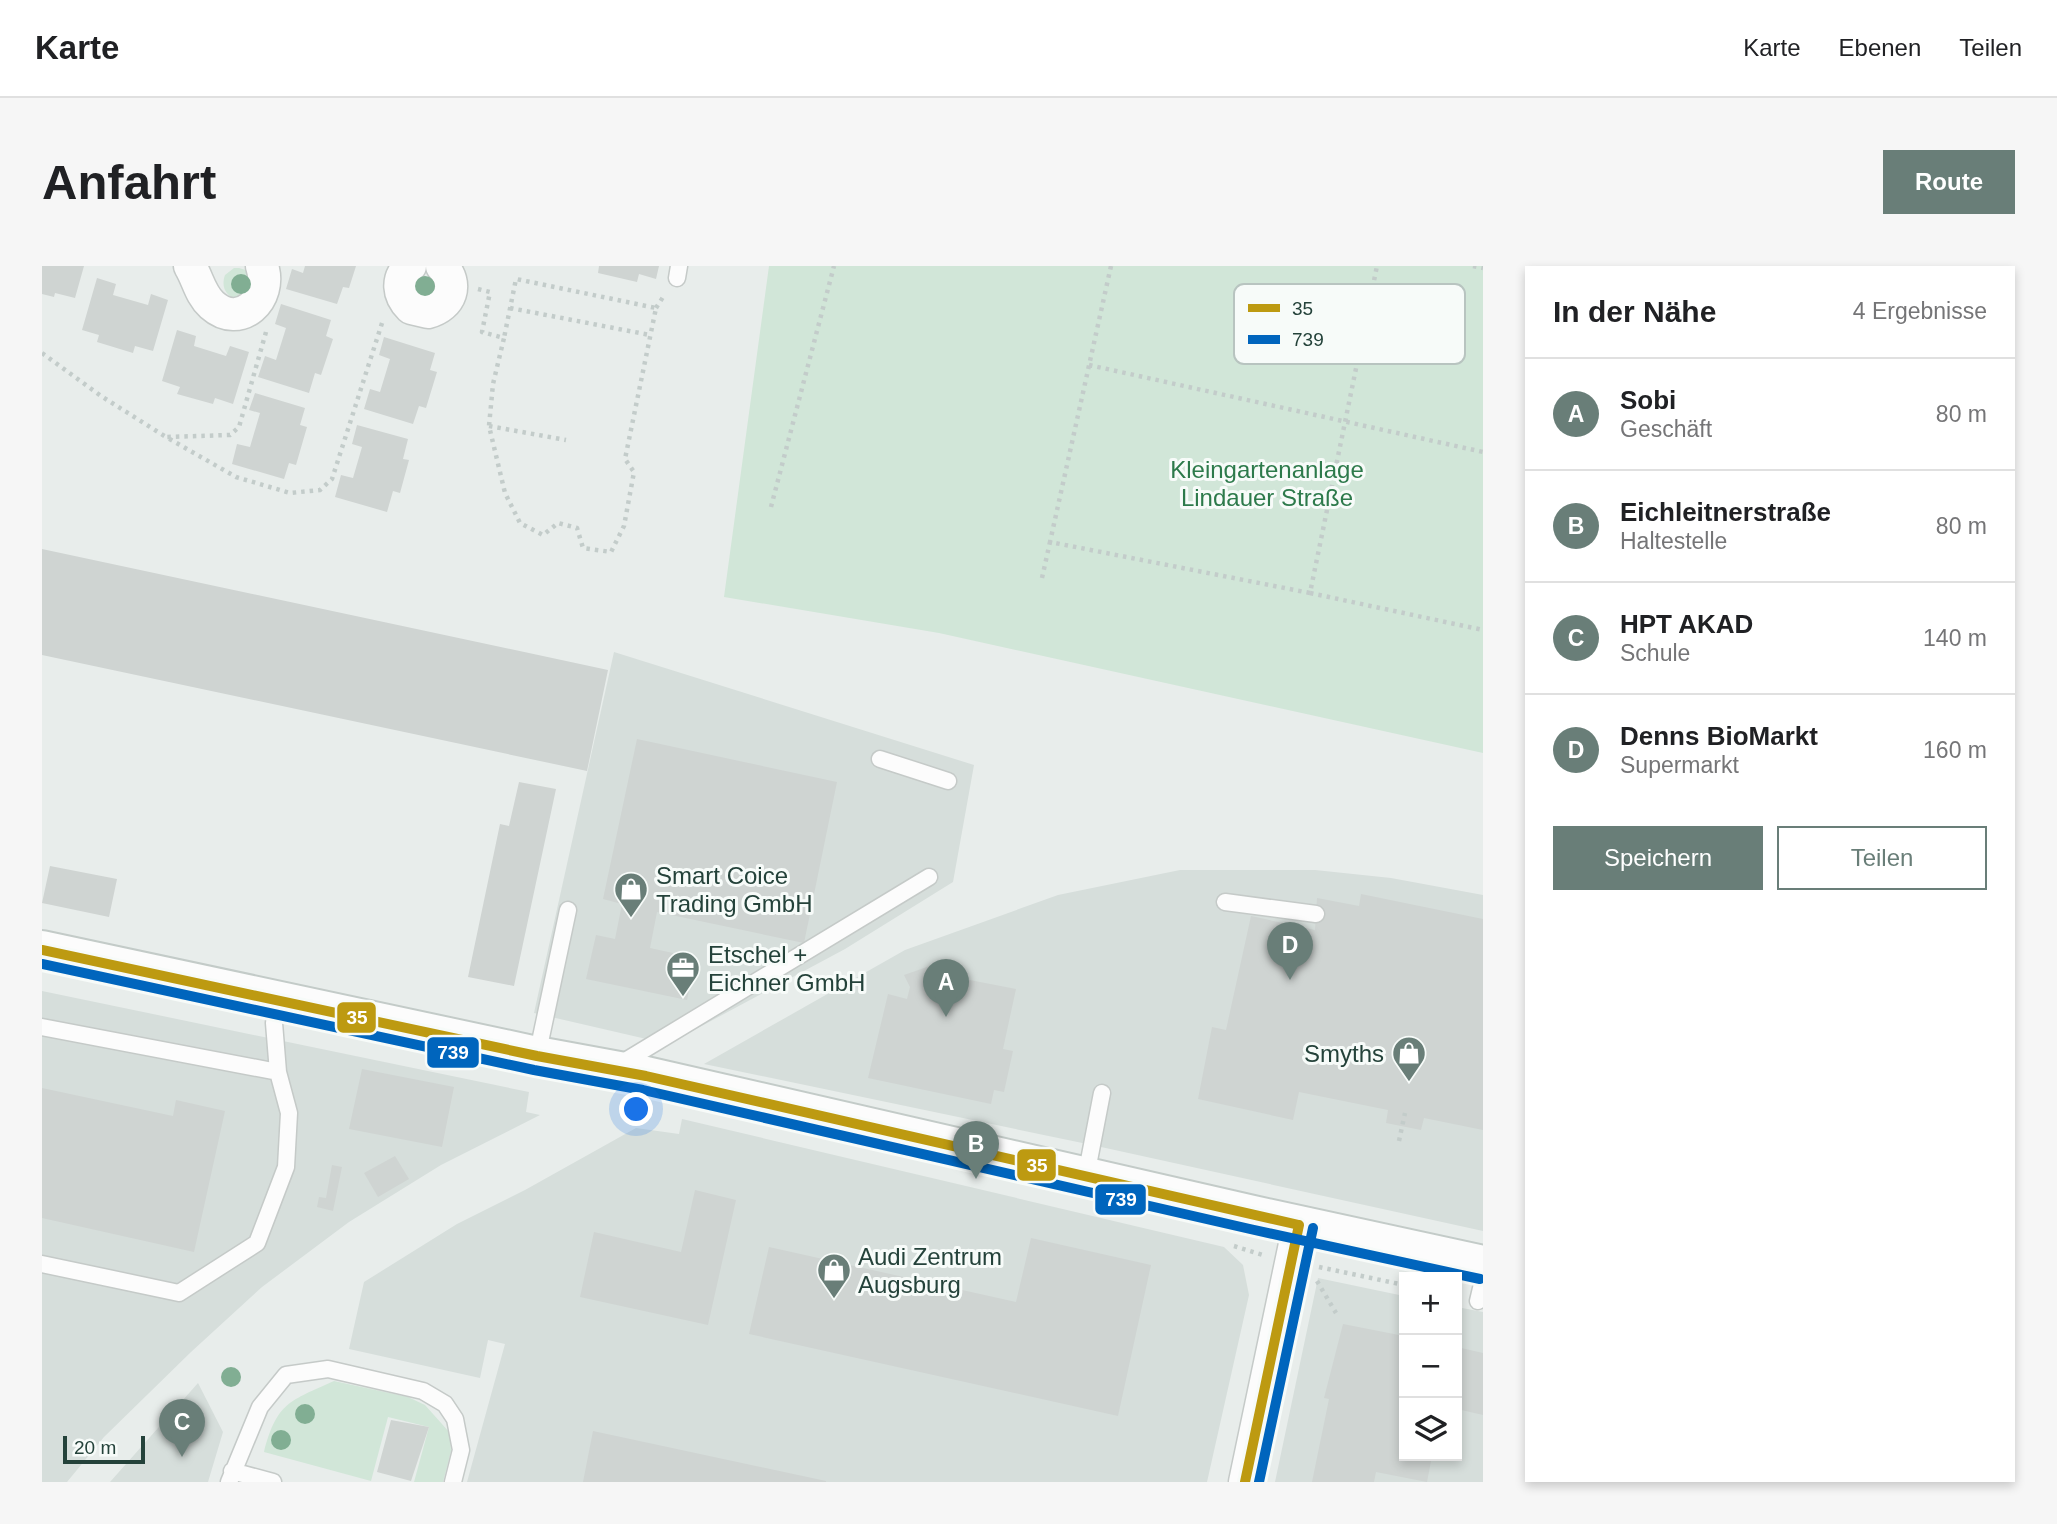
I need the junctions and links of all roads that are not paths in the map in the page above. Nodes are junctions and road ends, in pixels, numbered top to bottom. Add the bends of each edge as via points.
1 (190, 266) edge
2 (262, 266) edge
3 (442, 266) edge
4 (406, 273) edge
5 (880, 759) dead end
6 (948, 781) dead end
7 (929, 877) dead end
8 (1225, 902) dead end
9 (568, 910) dead end
10 (1316, 914) dead end
11 (42, 950) edge
12 (278, 1000) junction
13 (42, 1027) edge
14 (537, 1056) junction
15 (611, 1070) junction
16 (278, 1072) junction
17 (1102, 1093) dead end
18 (1086, 1176) junction
19 (1299, 1225) junction
20 (42, 1264) edge
21 (1483, 1280) edge
22 (1481, 1283) edge
23 (230, 1477) edge
24 (273, 1482) edge
25 (453, 1482) edge
26 (1245, 1482) edge

1 - 2 street via 211,305 229,313 248,310 262,295
3 - 4 street via 452,290 444,305 428,312 411,307
5 - 6 lane
7 - 15 lane
8 - 10 lane
9 - 14 lane
11 - 12 main road
12 - 14 main road
12 - 16 lane via 274,1023
13 - 16 lane
14 - 15 main road
15 - 18 main road
16 - 20 lane via 289,1113 286,1167 257,1242 179,1293
17 - 18 lane
18 - 19 main road
19 - 22 main road
19 - 26 street
21 - 22 lane
23 - 24 lane
23 - 25 lane via 260,1407 286,1375 328,1368 423,1391 445,1404 455,1419 461,1450

